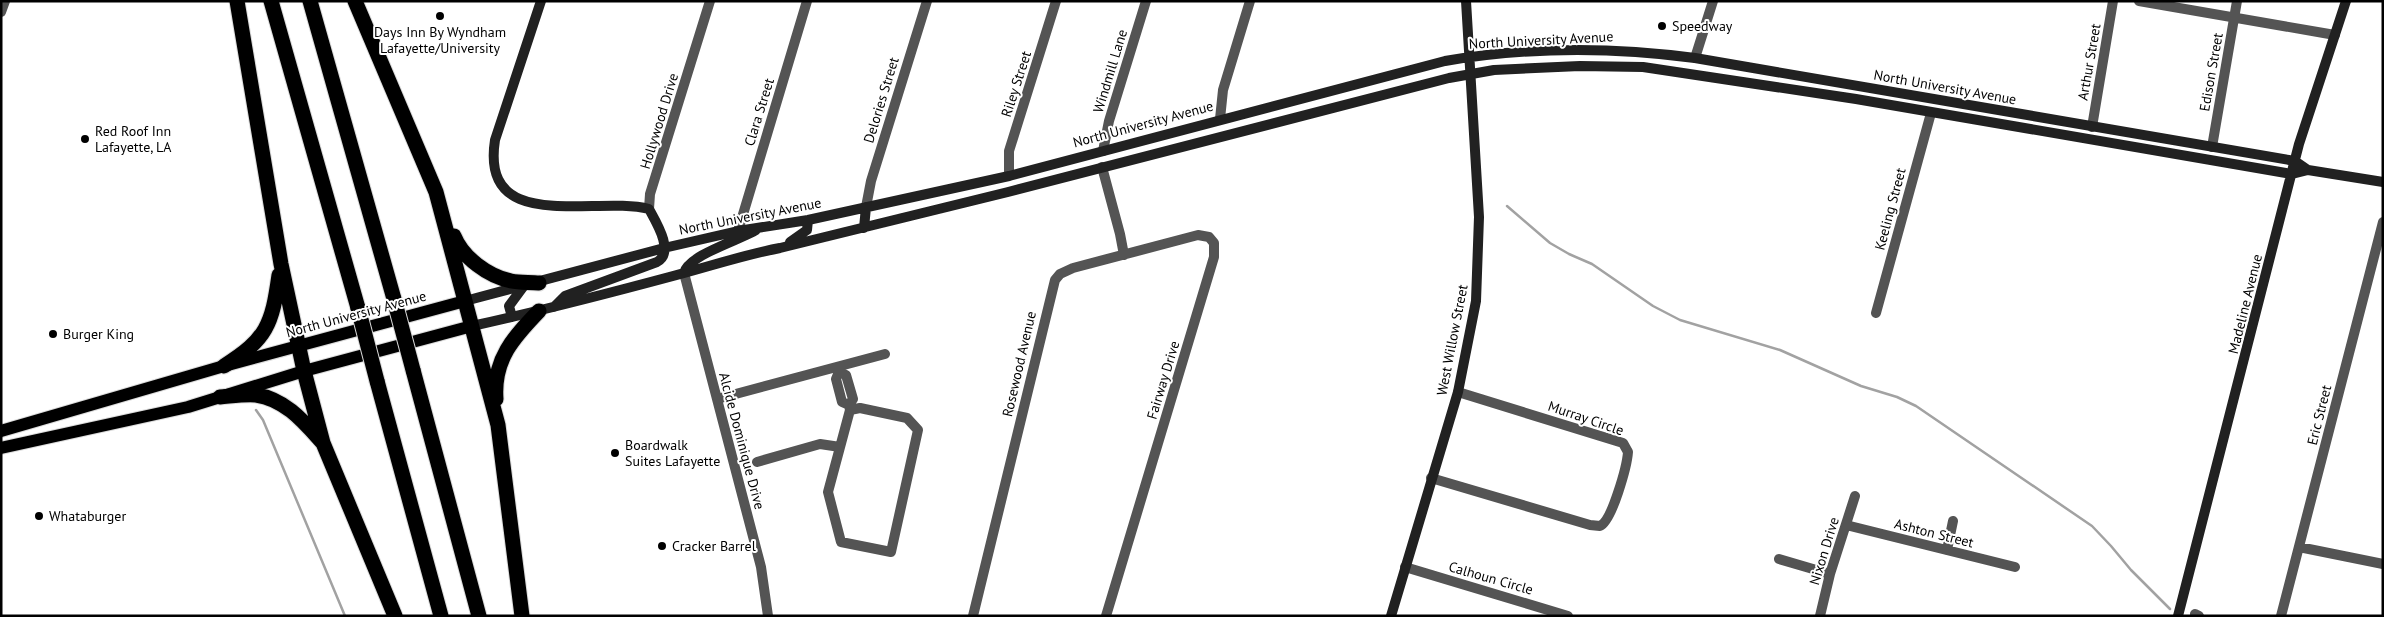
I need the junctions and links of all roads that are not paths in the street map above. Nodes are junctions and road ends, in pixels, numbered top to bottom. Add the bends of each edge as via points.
1 (5, 1) edge
2 (237, 1) edge
3 (271, 1) edge
4 (310, 1) edge
5 (355, 1) edge
6 (541, 1) edge
7 (710, 1) edge
8 (807, 1) edge
9 (926, 1) edge
10 (1056, 1) edge
11 (1146, 1) edge
12 (1250, 1) edge
13 (1466, 1) edge
14 (1713, 1) edge
15 (2114, 1) edge
16 (2139, 1) edge
17 (2237, 1) edge
18 (2346, 1) edge
19 (1, 12) edge
20 (2234, 18) junction
21 (2336, 35) junction
22 (1470, 57) junction
23 (1695, 58) junction
24 (1472, 73) junction
25 (1931, 113) junction
26 (1220, 119) junction
27 (2092, 127) junction
28 (1219, 136) junction
29 (2212, 146) junction
30 (1104, 150) junction
31 (2295, 161) junction
32 (1102, 167) junction
33 (2308, 170) junction
34 (2292, 174) junction
35 (1009, 176) junction
36 (2383, 182) edge
37 (436, 192) junction
38 (866, 207) junction
39 (649, 209) junction
40 (808, 220) junction
41 (2383, 222) edge
42 (758, 228) junction
43 (864, 228) junction
44 (738, 231) junction
45 (664, 248) junction
46 (780, 248) junction
47 (1124, 255) junction
48 (281, 264) junction
49 (684, 273) junction
50 (539, 283) junction
51 (523, 287) junction
52 (465, 301) junction
53 (546, 310) junction
54 (1876, 312) dead end
55 (512, 317) junction
56 (472, 326) junction
57 (298, 345) junction
58 (885, 354) dead end
59 (224, 366) junction
60 (838, 369) junction
61 (304, 371) junction
62 (1458, 392) junction
63 (220, 397) junction
64 (717, 399) junction
65 (849, 408) junction
66 (498, 425) junction
67 (1, 431) edge
68 (324, 443) junction
69 (840, 447) junction
70 (1, 448) edge
71 (758, 462) dead end
72 (1431, 478) junction
73 (1855, 496) dead end
74 (1953, 521) dead end
75 (1846, 525) junction
76 (2299, 547) junction
77 (1947, 550) junction
78 (1779, 560) dead end
79 (2383, 564) edge
80 (1405, 567) junction
81 (2015, 567) dead end
82 (1830, 574) junction
83 (395, 616) edge
84 (441, 616) edge
85 (479, 616) edge
86 (522, 616) edge
87 (768, 616) edge
88 (973, 616) edge
89 (1106, 616) edge
90 (1391, 616) edge
91 (1568, 616) edge
92 (1820, 616) edge
93 (2178, 616) edge
94 (2281, 616) edge

1 - 19 street
2 - 48 highway
3 - 84 highway, bridge
4 - 85 highway, bridge
5 - 37 highway
6 - 39 main road via 495,140 492,158 496,178 512,196 533,204 624,205
7 - 39 street, Hollywood Drive via 650,194
8 - 44 street, Clara Street
9 - 38 street, Delories Street via 870,181
10 - 35 street, Riley Street via 1009,151
11 - 30 street, Windmill Lane via 1109,120
12 - 26 street via 1223,90
13 - 22 main road, West Willow Street
14 - 23 street
15 - 27 street, Arthur Street
16 - 20 street
17 - 20 street, Edison Street
18 - 21 main road, Madeline Avenue
20 - 21 street
20 - 29 street, Edison Street
21 - 31 main road, Madeline Avenue
22 - 23 main road, North University Avenue via 1594,50
22 - 24 main road, West Willow Street
22 - 26 main road, North University Avenue
23 - 27 main road, North University Avenue
24 - 25 main road, North University Avenue via 1580,66 1644,66
24 - 28 main road, North University Avenue
24 - 62 main road, West Willow Street via 1479,253 1476,301
25 - 34 main road, North University Avenue
25 - 54 street, Keeling Street
26 - 28 main road
26 - 30 main road, North University Avenue
27 - 29 main road, North University Avenue
28 - 32 main road, North University Avenue
29 - 31 main road, North University Avenue
30 - 35 main road, North University Avenue
31 - 33 main road, North University Avenue
31 - 34 main road, Madeline Avenue
32 - 43 main road, North University Avenue
32 - 47 street
33 - 34 main road, North University Avenue
33 - 36 main road, North University Avenue
34 - 93 main road, Madeline Avenue
35 - 38 main road, North University Avenue
37 - 50 highway via 460,249 471,260 498,277
37 - 52 highway
38 - 40 main road, North University Avenue
38 - 43 main road
39 - 45 main road
40 - 42 main road, North University Avenue
40 - 46 main road via 807,230
41 - 76 street, Eric Street
42 - 44 main road, North University Avenue
42 - 49 main road via 699,257
43 - 46 main road, North University Avenue
44 - 45 main road, North University Avenue
45 - 50 main road, North University Avenue
45 - 53 main road via 663,257 657,262 565,296
46 - 49 main road, North University Avenue
47 - 88 street, Rosewood Avenue via 1065,271 1057,276 1051,288
47 - 89 street, Fairway Drive via 1198,235 1209,236 1214,243 1214,257
48 - 57 highway
48 - 59 highway via 275,305 260,339
49 - 53 main road, North University Avenue
49 - 64 street, Alcide Dominique Drive
50 - 51 main road, North University Avenue
51 - 52 main road, North University Avenue
51 - 55 main road via 509,306
52 - 56 highway
52 - 57 main road, North University Avenue
53 - 55 main road, North University Avenue
53 - 66 highway via 512,340 502,357 495,387
55 - 56 main road, North University Avenue
56 - 61 main road, North University Avenue
56 - 66 highway
57 - 59 main road, North University Avenue
57 - 61 highway
58 - 60 street
59 - 67 main road, North University Avenue
60 - 64 street
60 - 65 street via 836,379 844,390 842,402
61 - 63 main road, North University Avenue
61 - 68 highway
62 - 72 main road, West Willow Street
62 - 72 street, Murray Circle via 1623,443 1628,452 1623,474 1608,519 1600,526
63 - 68 highway via 256,395 283,405
63 - 70 main road, North University Avenue
64 - 87 street, Alcide Dominique Drive via 760,567
65 - 69 street
65 - 69 street via 907,418 918,430 891,552 841,542 828,492
66 - 86 highway
68 - 83 highway
69 - 71 street via 820,444
72 - 80 main road, West Willow Street
73 - 75 street, Nixon Drive
74 - 77 street
75 - 77 street, Ashton Street
75 - 82 street, Nixon Drive
76 - 79 street
76 - 94 street, Eric Street
77 - 81 street, Ashton Street
78 - 82 street
80 - 90 main road, West Willow Street
80 - 91 street, Calhoun Circle
82 - 92 street, Nixon Drive

